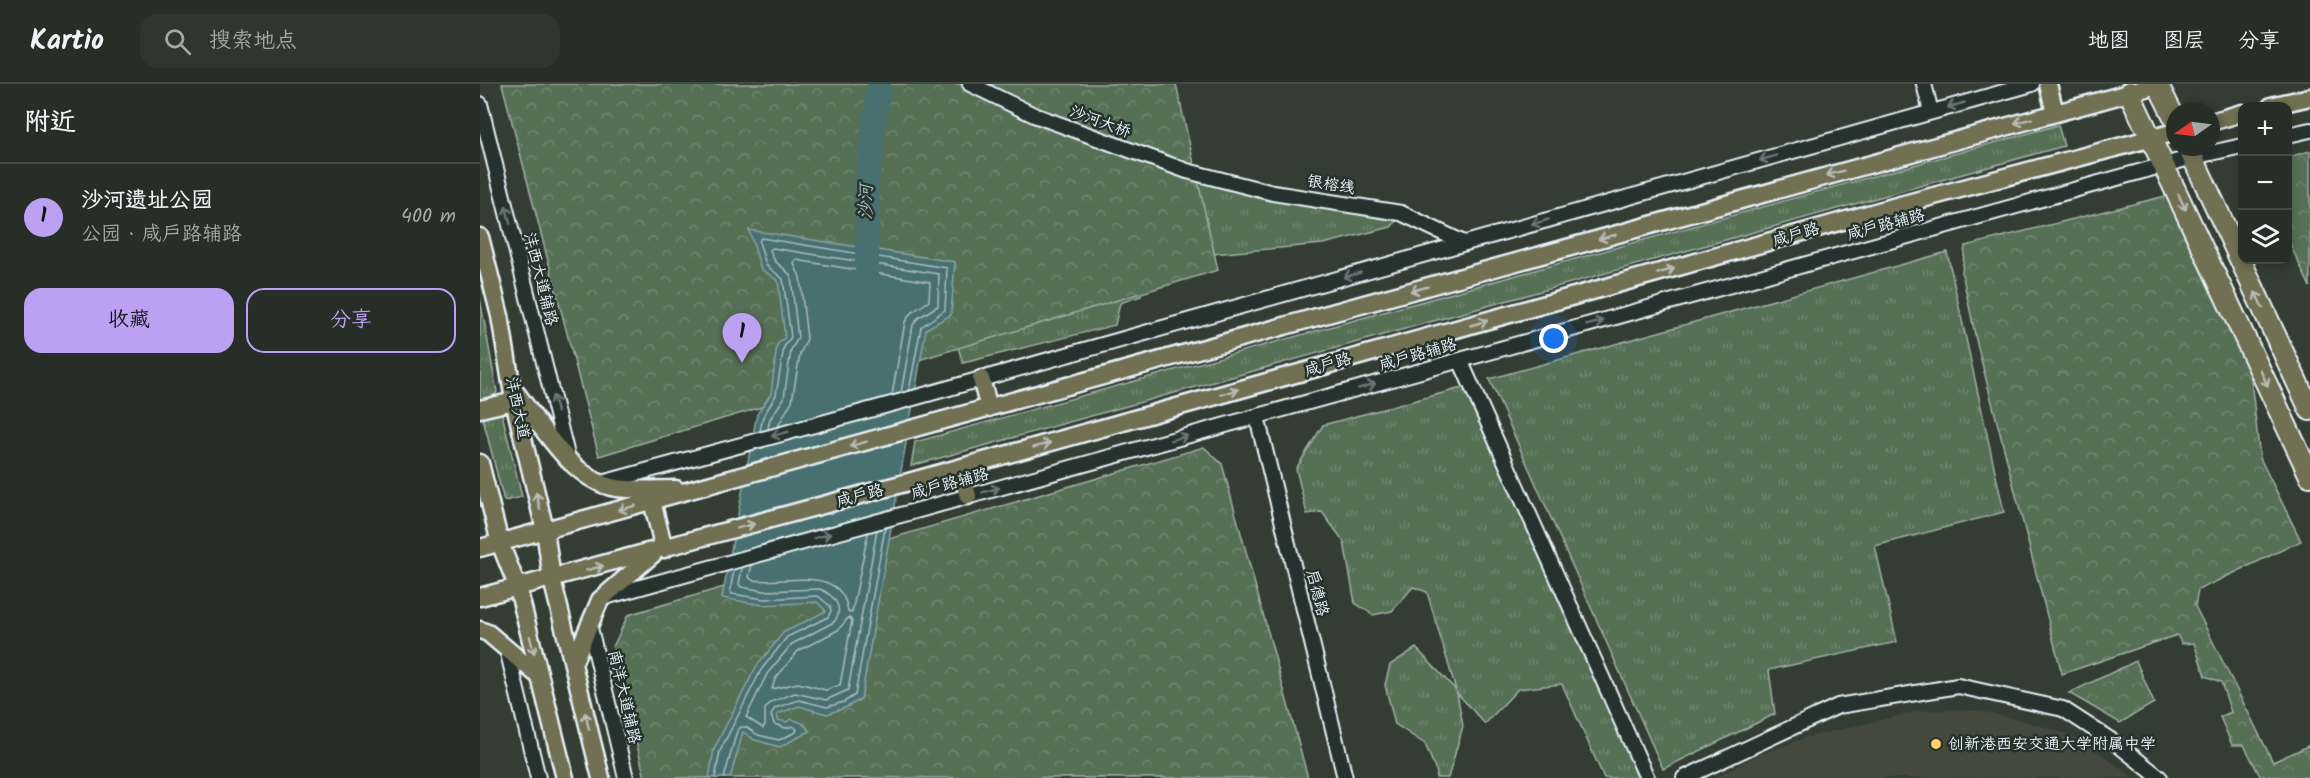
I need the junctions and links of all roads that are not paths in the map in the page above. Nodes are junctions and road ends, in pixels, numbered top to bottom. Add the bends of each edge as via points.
1 (970, 84) edge
2 (1924, 84) edge
3 (2032, 84) edge
4 (2048, 84) edge
5 (2160, 84) edge
6 (2129, 92) junction
7 (2310, 97) edge
8 (2168, 102) edge
9 (2288, 102) edge
10 (480, 104) edge
11 (1931, 112) junction
12 (2055, 113) junction
13 (2238, 115) edge
14 (2220, 120) edge
15 (2310, 130) edge
16 (2166, 134) edge
17 (2292, 134) edge
18 (2151, 138) junction
19 (2238, 146) edge
20 (2220, 149) edge
21 (2183, 156) edge
22 (2193, 156) edge
23 (2164, 165) junction
24 (1187, 171) joint
25 (480, 237) edge
26 (1464, 243) junction
27 (1460, 360) junction
28 (981, 379) junction
29 (512, 394) junction
30 (989, 408) junction
31 (480, 409) edge
32 (2310, 410) edge
33 (1257, 417) junction
34 (569, 461) junction
35 (480, 463) edge
36 (960, 468) junction
37 (2310, 476) edge
38 (602, 483) junction
39 (698, 488) junction
40 (968, 496) junction
41 (652, 501) junction
42 (545, 530) junction
43 (500, 543) junction
44 (480, 548) edge
45 (661, 550) junction
46 (552, 579) junction
47 (518, 588) junction
48 (480, 597) edge
49 (603, 598) junction
50 (589, 624) junction
51 (480, 631) edge
52 (507, 649) junction
53 (573, 664) junction
54 (540, 677) junction
55 (538, 778) edge
56 (565, 778) edge
57 (601, 778) edge
58 (626, 778) edge
59 (1346, 778) edge
60 (1647, 778) edge
61 (1684, 778) edge
62 (2160, 778) edge

1 - 24 street, 沙河大桥 via 1034,115
2 - 11 street
3 -> 11 street
4 - 12 main road
5 - 6 main road
5 - 8 highway
6 - 12 main road
6 - 18 highway
7 - 9 main road
34 -> 10 street, 沣西大道辅路
11 -> 26 street
12 -> 30 main road
13 - 14 main road
15 - 17 street
16 - 18 main road, 咸户路
18 - 23 highway
36 -> 18 main road, 咸户路
19 - 20 street, 咸户路辅路
21 - 23 street, 咸户路辅路
32 -> 22 highway
27 -> 23 street, 咸户路辅路
23 -> 37 highway
24 - 26 street, 银榕线 via 1273,193 1401,213
25 - 29 main road, 沣西大道 via 500,316
26 -> 28 street
33 -> 27 street, 咸户路辅路
27 - 60 street
28 - 30 main road
28 -> 38 street
29 - 31 main road
29 - 34 main road
42 -> 29 main road, 沣西大道
30 -> 39 main road
40 -> 33 street, 咸户路辅路
33 - 59 street, 启德路
34 - 38 main road via 585,476
35 - 43 main road
36 - 40 main road
45 -> 36 main road, 咸户路
38 - 39 main road via 611,487
39 - 41 main road
49 -> 40 street, 咸户路辅路
41 -> 42 main road
41 - 45 main road
42 - 43 main road
42 - 46 main road, 沣西大道
43 - 44 main road
43 - 47 main road
46 -> 45 main road, 咸户路
45 - 49 main road
46 - 47 main road, 咸户路
46 - 53 main road, 沣西大道
47 - 48 main road, 咸户路
47 -> 54 main road
49 - 50 main road
50 - 53 main road
50 - 58 street, 南洋大道辅路
51 - 52 main road
52 - 54 main road
52 - 55 street
57 -> 53 main road, 沣西大道
54 - 56 main road
61 - 62 street via 1838,706 1958,686 2063,709

